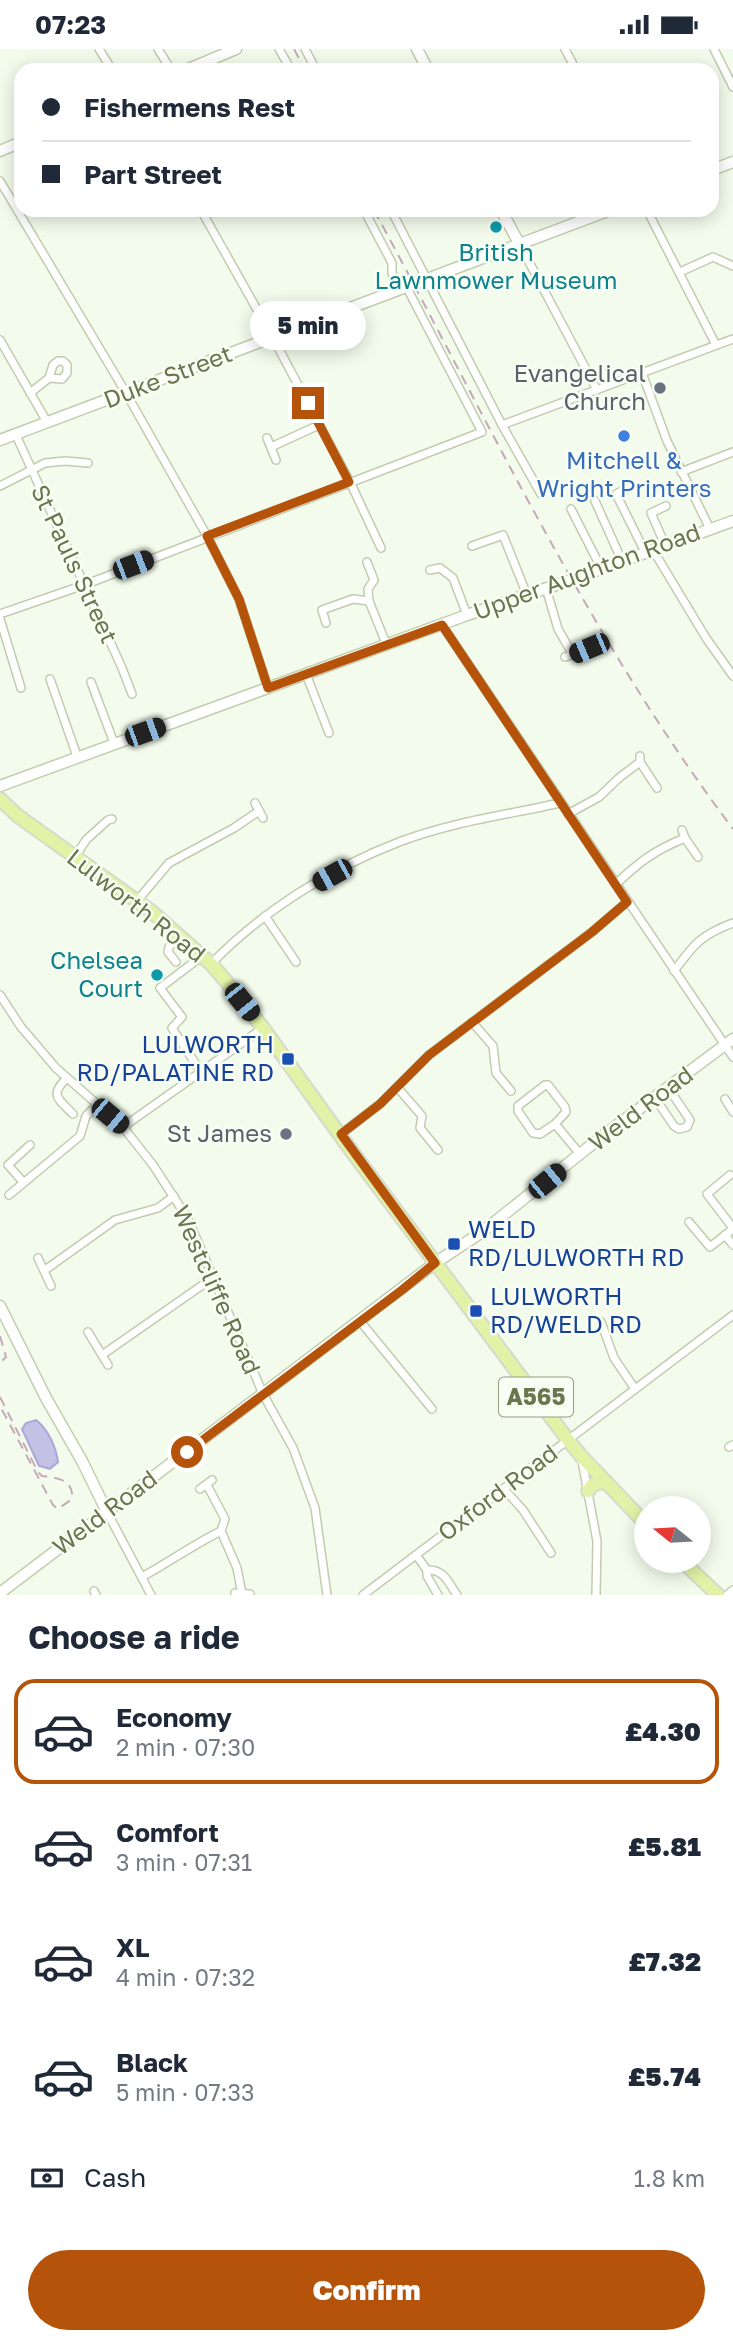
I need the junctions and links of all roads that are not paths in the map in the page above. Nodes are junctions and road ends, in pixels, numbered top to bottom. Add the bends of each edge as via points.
1 (236, 49) edge
2 (714, 49) edge
3 (220, 52) edge
4 (199, 63) edge
5 (733, 87) edge
6 (0, 181) edge
7 (14, 198) edge
8 (26, 217) edge
9 (204, 217) edge
10 (368, 217) edge
11 (395, 217) edge
12 (505, 217) edge
13 (592, 217) edge
14 (651, 217) edge
15 (520, 246) junction
16 (733, 266) edge
17 (680, 272) junction
18 (428, 279) junction
19 (403, 289) junction
20 (273, 338) junction
21 (733, 339) edge
22 (0, 340) edge
23 (716, 345) junction
24 (642, 373) junction
25 (50, 378) dead end
26 (597, 390) junction
27 (30, 393) junction
28 (126, 393) junction
29 (47, 422) junction
30 (319, 425) junction
31 (502, 425) junction
32 (16, 435) junction
33 (267, 438) dead end
34 (0, 440) edge
35 (271, 447) junction
36 (733, 452) edge
37 (276, 460) dead end
38 (88, 463) dead end
39 (32, 471) junction
40 (681, 472) junction
41 (349, 482) junction
42 (0, 486) edge
43 (628, 488) dead end
44 (541, 494) dead end
45 (594, 501) dead end
46 (666, 506) dead end
47 (571, 509) dead end
48 (733, 521) edge
49 (710, 529) junction
50 (207, 536) junction
51 (666, 545) junction
52 (472, 546) dead end
53 (381, 548) dead end
54 (649, 551) junction
55 (622, 561) junction
56 (367, 562) dead end
57 (601, 568) junction
58 (430, 571) dead end
59 (84, 585) junction
60 (546, 588) junction
61 (527, 595) junction
62 (369, 601) junction
63 (467, 615) junction
64 (0, 617) edge
65 (326, 623) dead end
66 (442, 625) junction
67 (387, 646) junction
68 (589, 648) dead end
69 (306, 674) junction
70 (733, 676) edge
71 (50, 679) dead end
72 (91, 682) dead end
73 (20, 688) dead end
74 (268, 688) junction
75 (132, 694) dead end
76 (329, 733) dead end
77 (114, 743) junction
78 (76, 756) junction
79 (0, 786) edge
80 (657, 787) dead end
81 (0, 799) edge
82 (256, 803) dead end
83 (560, 803) junction
84 (568, 814) junction
85 (112, 819) dead end
86 (698, 856) dead end
87 (75, 857) junction
88 (616, 884) junction
89 (137, 901) junction
90 (627, 902) junction
91 (265, 916) junction
92 (733, 923) edge
93 (179, 937) junction
94 (206, 960) junction
95 (176, 962) dead end
96 (296, 962) dead end
97 (674, 971) junction
98 (0, 995) edge
99 (472, 1023) junction
100 (263, 1028) junction
101 (729, 1042) edge
102 (733, 1057) edge
103 (201, 1072) junction
104 (67, 1078) junction
105 (397, 1087) junction
106 (669, 1089) junction
107 (511, 1091) dead end
108 (655, 1098) junction
109 (724, 1099) dead end
110 (97, 1105) junction
111 (733, 1112) edge
112 (73, 1114) dead end
113 (555, 1124) junction
114 (123, 1127) junction
115 (341, 1134) junction
116 (30, 1145) dead end
117 (438, 1150) dead end
118 (580, 1154) junction
119 (730, 1175) dead end
120 (23, 1182) junction
121 (9, 1195) dead end
122 (174, 1196) junction
123 (689, 1222) dead end
124 (733, 1228) edge
125 (725, 1235) junction
126 (733, 1245) edge
127 (38, 1258) dead end
128 (435, 1263) junction
129 (45, 1270) junction
130 (214, 1277) junction
131 (51, 1286) dead end
132 (0, 1306) edge
133 (733, 1315) edge
134 (360, 1321) junction
135 (601, 1322) dead end
136 (88, 1332) dead end
137 (102, 1355) junction
138 (108, 1366) dead end
139 (635, 1389) junction
140 (263, 1394) junction
141 (432, 1409) dead end
142 (568, 1440) junction
143 (582, 1457) junction
144 (605, 1481) junction
145 (207, 1485) dead end
146 (504, 1489) junction
147 (588, 1491) junction
148 (634, 1511) edge
149 (107, 1512) junction
150 (221, 1531) junction
151 (551, 1553) dead end
152 (416, 1555) junction
153 (427, 1570) junction
154 (695, 1573) edge
155 (20, 1576) junction
156 (142, 1577) junction
157 (733, 1590) edge
158 (0, 1594) edge
159 (243, 1594) edge
160 (13, 1595) edge
161 (151, 1595) edge
162 (327, 1595) edge
163 (363, 1595) edge
164 (438, 1595) edge
165 (457, 1595) edge
166 (596, 1595) edge
167 (718, 1595) edge
168 (727, 1595) edge

1 - 3 street
2 - 5 street
3 - 4 street
6 - 7 street
8 - 28 street
9 - 20 street
10 - 19 street
11 - 18 street
12 - 15 street
13 - 15 street, Duke Street
14 - 17 street
15 - 18 street, Duke Street
15 - 26 street
16 - 17 street via 713,257
17 - 23 street
18 - 19 street, Duke Street
18 - 31 street
19 - 20 street, Duke Street
19 - 41 street via 482,432
20 - 28 street, Duke Street
20 - 30 street
21 - 23 street
22 - 27 street
23 - 24 street
24 - 26 street
24 - 40 street
25 - 27 street
26 - 31 street
27 - 29 street
28 - 29 street, Duke Street
28 - 50 street
29 - 32 street, Duke Street
30 - 35 street
30 - 41 street
31 - 44 street
32 - 34 street, Duke Street
32 - 39 street, St Pauls Street
33 - 35 street
35 - 37 street
36 - 40 street
38 - 39 street via 45,463
39 - 42 street
39 - 59 street, St Pauls Street
40 - 49 street
41 - 50 street
41 - 53 street
43 - 54 street via 616,494
45 - 55 street
46 - 51 street via 652,513
47 - 57 street
48 - 49 street, Upper Aughton Road
49 - 51 street, Upper Aughton Road
50 - 59 street
50 - 74 street via 239,599
51 - 54 street, Upper Aughton Road
52 - 61 street via 503,535
54 - 55 street, Upper Aughton Road
54 - 70 street
55 - 57 street, Upper Aughton Road
56 - 62 street via 374,580 368,589
57 - 60 street, Upper Aughton Road
58 - 63 street via 440,568 453,577
59 - 64 street
59 - 75 street, St Pauls Street
60 - 61 street, Upper Aughton Road
60 - 68 street via 569,656
61 - 63 street, Upper Aughton Road
62 - 65 street via 353,599 322,610
62 - 67 street
63 - 66 street, Upper Aughton Road
64 - 73 street
66 - 67 street, Upper Aughton Road
66 - 83 street
67 - 69 street, Upper Aughton Road
69 - 74 street, Upper Aughton Road
69 - 76 street
71 - 78 street
72 - 77 street
74 - 77 street, Upper Aughton Road
77 - 78 street, Upper Aughton Road
78 - 79 street, Upper Aughton Road
80 - 84 street via 640,759 599,797
81 - 87 highway, Lulworth Road / A565
82 - 89 street via 261,815 169,863
83 - 84 street
83 - 91 street via 398,842 297,894
84 - 88 street
85 - 87 street via 86,840
86 - 88 street via 683,834
87 - 89 highway, Lulworth Road / A565
88 - 90 street
89 - 93 highway, Lulworth Road / A565
90 - 97 street
90 - 99 street
91 - 94 street
91 - 96 street
92 - 97 street via 707,933
93 - 94 highway, Lulworth Road / A565
93 - 95 street via 167,952
94 - 100 highway, Lulworth Road / A565
94 - 103 street via 160,988 183,1017 172,1028
97 - 101 street
98 - 104 street, Westcliffe Road via 21,1027
99 - 105 street via 429,1055
99 - 107 street via 493,1047 496,1073
100 - 103 street
100 - 115 highway, Lulworth Road / A565
101 - 102 street
101 - 106 street, Weld Road
103 - 114 street
104 - 110 street, Westcliffe Road
104 - 112 street via 56,1092
105 - 115 street
105 - 117 street via 422,1116 420,1128
106 - 108 street, Weld Road
106 - 108 street via 690,1120 687,1127 674,1126
108 - 118 street, Weld Road
109 - 111 street
110 - 114 street, Westcliffe Road
110 - 120 street via 86,1116 80,1136
113 - 113 street via 540,1134 533,1133 518,1111 518,1106 545,1084 566,1112
113 - 118 street
114 - 122 street, Westcliffe Road
115 - 128 highway, Lulworth Road / A565
116 - 120 street via 8,1165
118 - 128 street, Weld Road
119 - 124 street via 707,1193
120 - 121 street
122 - 129 street via 158,1208 115,1220
122 - 130 street, Westcliffe Road
123 - 125 street via 710,1248
124 - 125 street
125 - 126 street
127 - 129 street
128 - 134 street, Weld Road
128 - 142 highway, A565
129 - 131 street
130 - 137 street
130 - 140 street, Westcliffe Road
132 - 149 street
133 - 139 street, Oxford Road
134 - 140 street, Weld Road
134 - 141 street
135 - 139 street via 614,1358
136 - 137 street
137 - 138 street
139 - 142 street, Oxford Road
140 - 149 street, Weld Road
140 - 162 street, Westcliffe Road via 293,1448 315,1508
142 - 143 highway, A565
142 - 146 street, Oxford Road
143 - 144 highway, A565
143 - 147 street
144 - 147 highway
144 - 148 highway, A565
145 - 150 street via 225,1519
146 - 151 street
146 - 152 street, Oxford Road
147 - 166 street via 597,1541
149 - 155 street, Weld Road
149 - 156 street
150 - 156 street
150 - 159 street
152 - 153 street
152 - 163 street, Oxford Road
153 - 164 street
153 - 165 street via 441,1572
154 - 167 highway
155 - 158 street, Weld Road
155 - 160 street
156 - 161 street
157 - 168 street

